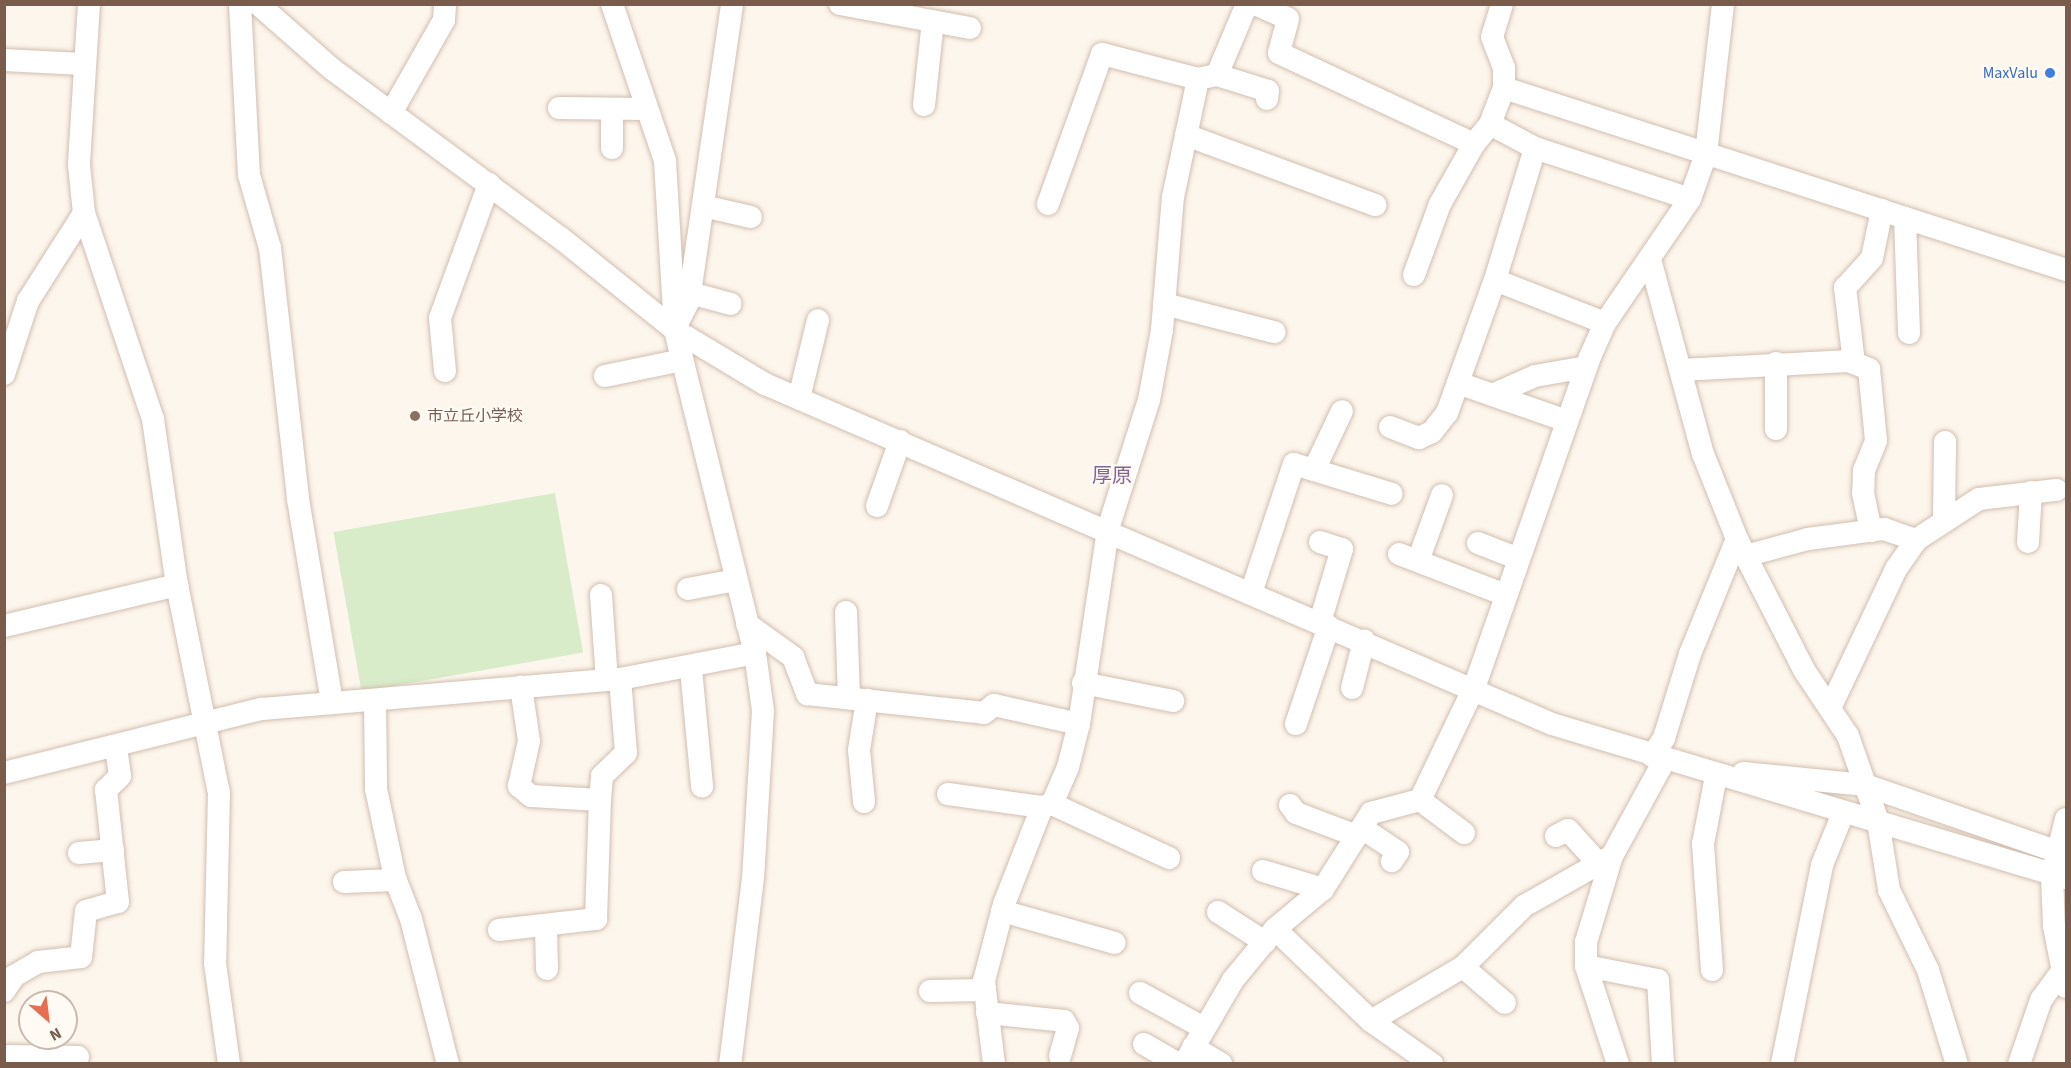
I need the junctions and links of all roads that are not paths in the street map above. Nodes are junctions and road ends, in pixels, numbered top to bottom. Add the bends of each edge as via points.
1 (89, 4) edge
2 (240, 4) edge
3 (258, 4) edge
4 (445, 4) edge
5 (612, 4) edge
6 (732, 4) edge
7 (840, 4) edge
8 (1247, 4) edge
9 (1254, 4) edge
10 (1502, 4) edge
11 (1723, 4) edge
12 (933, 21) junction
13 (970, 28) dead end
14 (4, 60) edge
15 (82, 64) junction
16 (1207, 77) junction
17 (1504, 88) junction
18 (1267, 99) dead end
19 (396, 104) junction
20 (924, 105) dead end
21 (559, 108) dead end
22 (612, 109) junction
23 (645, 110) junction
24 (1490, 124) junction
25 (1186, 135) junction
26 (1474, 144) junction
27 (612, 148) dead end
28 (1535, 148) junction
29 (1706, 154) junction
30 (489, 184) junction
31 (1690, 199) junction
32 (1048, 204) dead end
33 (1375, 205) dead end
34 (703, 206) junction
35 (1882, 210) junction
36 (84, 213) junction
37 (751, 217) dead end
38 (1905, 218) junction
39 (1651, 263) junction
40 (2067, 270) edge
41 (1414, 275) dead end
42 (1495, 280) junction
43 (690, 293) junction
44 (731, 304) dead end
45 (1164, 304) junction
46 (818, 320) dead end
47 (1605, 323) junction
48 (675, 330) junction
49 (1274, 332) dead end
50 (1909, 333) dead end
51 (682, 360) junction
52 (1776, 363) junction
53 (1854, 363) junction
54 (1586, 367) junction
55 (1681, 370) junction
56 (445, 371) dead end
57 (4, 374) edge
58 (605, 376) dead end
59 (1458, 383) junction
60 (1492, 395) junction
61 (799, 398) junction
62 (1342, 411) dead end
63 (1567, 421) junction
64 (1390, 427) dead end
65 (1776, 429) dead end
66 (900, 441) junction
67 (1945, 442) dead end
68 (1314, 470) junction
69 (2056, 490) dead end
70 (2031, 492) junction
71 (1392, 494) dead end
72 (1442, 495) dead end
73 (877, 506) dead end
74 (1944, 518) junction
75 (1108, 529) junction
76 (1872, 531) junction
77 (1916, 540) junction
78 (1320, 542) dead end
79 (2028, 542) dead end
80 (1478, 543) dead end
81 (1743, 547) junction
82 (1519, 559) junction
83 (736, 580) junction
84 (177, 585) junction
85 (688, 589) dead end
86 (1251, 592) junction
87 (601, 595) dead end
88 (1506, 595) junction
89 (846, 612) dead end
90 (747, 624) junction
91 (1324, 624) junction
92 (4, 626) edge
93 (1364, 641) junction
94 (755, 653) junction
95 (691, 669) junction
96 (613, 680) junction
97 (1083, 683) junction
98 (521, 687) junction
99 (1352, 688) dead end
100 (1474, 688) junction
101 (858, 699) junction
102 (375, 701) junction
103 (1173, 701) dead end
104 (332, 703) junction
105 (1831, 705) junction
106 (1079, 724) junction
107 (1296, 724) dead end
108 (206, 726) junction
109 (116, 747) junction
110 (1666, 760) junction
111 (4, 773) edge
112 (1716, 776) junction
113 (1864, 785) junction
114 (702, 786) dead end
115 (948, 794) dead end
116 (600, 800) junction
117 (1420, 800) junction
118 (864, 802) dead end
119 (1290, 805) dead end
120 (1047, 806) junction
121 (1843, 813) junction
122 (2067, 819) edge
123 (1878, 821) junction
124 (1359, 832) junction
125 (1464, 833) dead end
126 (1556, 836) dead end
127 (113, 850) junction
128 (2059, 852) junction
129 (79, 853) dead end
130 (1169, 858) dead end
131 (1605, 859) junction
132 (1392, 861) dead end
133 (1263, 871) dead end
134 (2059, 877) edge
135 (396, 880) junction
136 (344, 882) dead end
137 (1323, 889) junction
138 (1002, 910) junction
139 (1218, 912) dead end
140 (546, 928) junction
141 (498, 930) dead end
142 (1270, 935) junction
143 (1115, 943) dead end
144 (1586, 966) junction
145 (1463, 968) junction
146 (547, 969) dead end
147 (1712, 970) dead end
148 (2064, 979) edge
149 (985, 990) junction
150 (4, 991) edge
151 (930, 991) dead end
152 (1140, 993) dead end
153 (1505, 1003) dead end
154 (987, 1013) junction
155 (1160, 1013) dead end
156 (1371, 1021) junction
157 (1144, 1044) dead end
158 (1192, 1048) edge
159 (4, 1056) edge
160 (1060, 1056) dead end
161 (78, 1057) dead end
162 (1617, 1062) edge
163 (229, 1064) edge
164 (448, 1064) edge
165 (730, 1064) edge
166 (994, 1064) edge
167 (1221, 1064) edge
168 (1432, 1064) edge
169 (1662, 1064) edge
170 (1782, 1064) edge
171 (1957, 1064) edge
172 (2019, 1064) edge

1 - 15 street
2 - 104 street via 249,175 270,248 298,499
3 - 19 street
4 - 19 street via 444,20
5 - 23 street
6 - 34 street
7 - 12 street
8 - 16 street
9 - 26 street via 1288,19 1279,53
10 - 17 street via 1492,37 1504,68
11 - 29 street
12 - 13 street
12 - 20 street
14 - 15 street
15 - 36 street
16 - 18 street via 1268,91
16 - 25 street
16 - 32 street via 1101,54
17 - 24 street
17 - 29 street
19 - 30 street
21 - 22 street
22 - 23 street
22 - 27 street
23 - 48 street via 665,161
24 - 26 street
24 - 28 street
25 - 33 street
25 - 45 street via 1173,197
26 - 41 street via 1440,204
28 - 31 street
28 - 42 street
29 - 31 street
29 - 35 street
30 - 48 street
30 - 56 street via 440,318
31 - 39 street
34 - 37 street
34 - 43 street
35 - 38 street
35 - 53 street via 1872,258 1845,288
36 - 57 street via 28,301
36 - 84 street via 153,419
38 - 40 street
38 - 50 street
39 - 47 street
39 - 55 street
42 - 47 street
42 - 59 street
43 - 44 street
43 - 48 street
45 - 49 street
45 - 75 street via 1140,440
46 - 61 street
47 - 54 street
48 - 51 street
48 - 61 street via 713,357
51 - 58 street
51 - 83 street
52 - 53 street
52 - 55 street
52 - 65 street
53 - 76 street via 1869,369 1876,418 1863,493
54 - 60 street via 1535,376
54 - 63 street
55 - 81 street via 1703,454
59 - 60 street
59 - 64 street via 1447,413 1432,432 1419,438
60 - 63 street
61 - 66 street
62 - 68 street
63 - 82 street
66 - 73 street
66 - 75 street
67 - 74 street
68 - 71 street
68 - 86 street via 1294,464
69 - 70 street
70 - 74 street via 1979,499
70 - 79 street
72 - 88 street via 1409,558
74 - 77 street
75 - 86 street
75 - 97 street
76 - 77 street via 1884,529
76 - 81 street
77 - 105 street via 1896,569
78 - 91 street via 1342,549
80 - 82 street
81 - 105 street via 1804,670
81 - 110 street via 1690,654 1664,738
82 - 88 street
83 - 85 street
83 - 90 street
84 - 92 street
84 - 108 street
86 - 91 street
87 - 96 street
88 - 100 street
89 - 101 street
90 - 94 street
90 - 101 street via 794,657 807,694
91 - 93 street
91 - 107 street
93 - 99 street
93 - 100 street
94 - 95 street
94 - 165 street via 762,735 753,878
95 - 96 street
95 - 114 street
96 - 98 street
96 - 116 street via 626,753 603,776
97 - 103 street
97 - 106 street
98 - 102 street
98 - 116 street via 529,741 519,786 531,796
100 - 110 street via 1552,724
100 - 117 street
101 - 106 street via 984,713 994,705
101 - 118 street
102 - 104 street
102 - 135 street via 376,789
104 - 108 street via 261,709
105 - 113 street
106 - 120 street
108 - 109 street
108 - 163 street via 219,793 214,963
109 - 111 street
109 - 127 street via 120,776 106,790
110 - 112 street
110 - 113 street
110 - 131 street
112 - 121 street
112 - 147 street via 1703,844
113 - 123 street
113 - 128 street
115 - 120 street
116 - 140 street via 596,919
117 - 124 street via 1371,813
117 - 125 street
119 - 124 street via 1296,813
120 - 130 street
120 - 138 street
121 - 123 street
121 - 170 street via 1822,865
122 - 128 street
123 - 134 street
123 - 171 street via 1889,890 1928,970
124 - 132 street via 1398,852
124 - 137 street
126 - 131 street via 1568,831
127 - 129 street
127 - 150 street via 118,902 86,911 81,957 38,962 14,976
128 - 134 street
131 - 144 street via 1586,942
131 - 145 street via 1524,906
133 - 137 street
134 - 148 street
135 - 136 street
135 - 164 street
137 - 142 street
138 - 143 street
138 - 149 street
139 - 142 street
140 - 141 street
140 - 146 street
142 - 156 street
142 - 158 street via 1233,980
144 - 162 street
144 - 169 street via 1658,980
145 - 153 street
145 - 156 street
148 - 172 street via 2041,1000
149 - 151 street
149 - 154 street
152 - 158 street
154 - 160 street via 1064,1021 1068,1028
154 - 166 street
155 - 158 street
156 - 168 street
157 - 158 street
158 - 167 street
159 - 161 street

